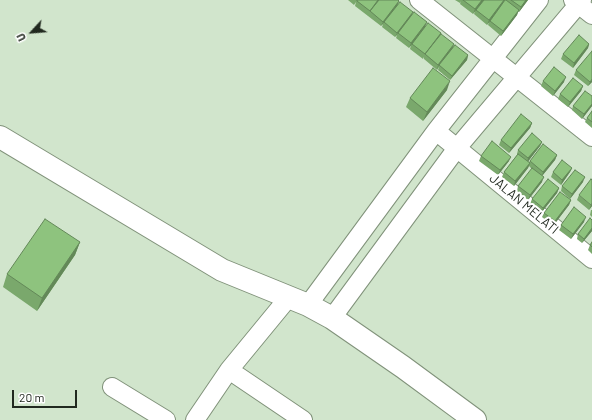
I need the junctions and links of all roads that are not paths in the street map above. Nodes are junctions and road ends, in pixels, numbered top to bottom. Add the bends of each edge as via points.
1 (419, 0) edge
2 (539, 0) edge
3 (581, 5) edge
4 (494, 59) junction
5 (517, 78) junction
6 (436, 131) junction
7 (0, 137) edge
8 (592, 137) edge
9 (457, 148) junction
10 (592, 260) edge
11 (298, 301) junction
12 (332, 318) junction
13 (229, 370) junction
14 (112, 387) dead end
15 (166, 420) edge
16 (195, 420) edge
17 (303, 420) edge
18 (475, 420) edge

1 - 4 street
2 - 4 street
3 - 5 street
4 - 5 street
4 - 6 street
5 - 8 street
5 - 9 street
6 - 9 street, JALAN MELATI
6 - 11 street
7 - 11 street via 222,270
9 - 10 street, JALAN MELATI
9 - 12 street
11 - 12 street
11 - 13 street
12 - 18 street
13 - 16 street
13 - 17 street
14 - 15 street

